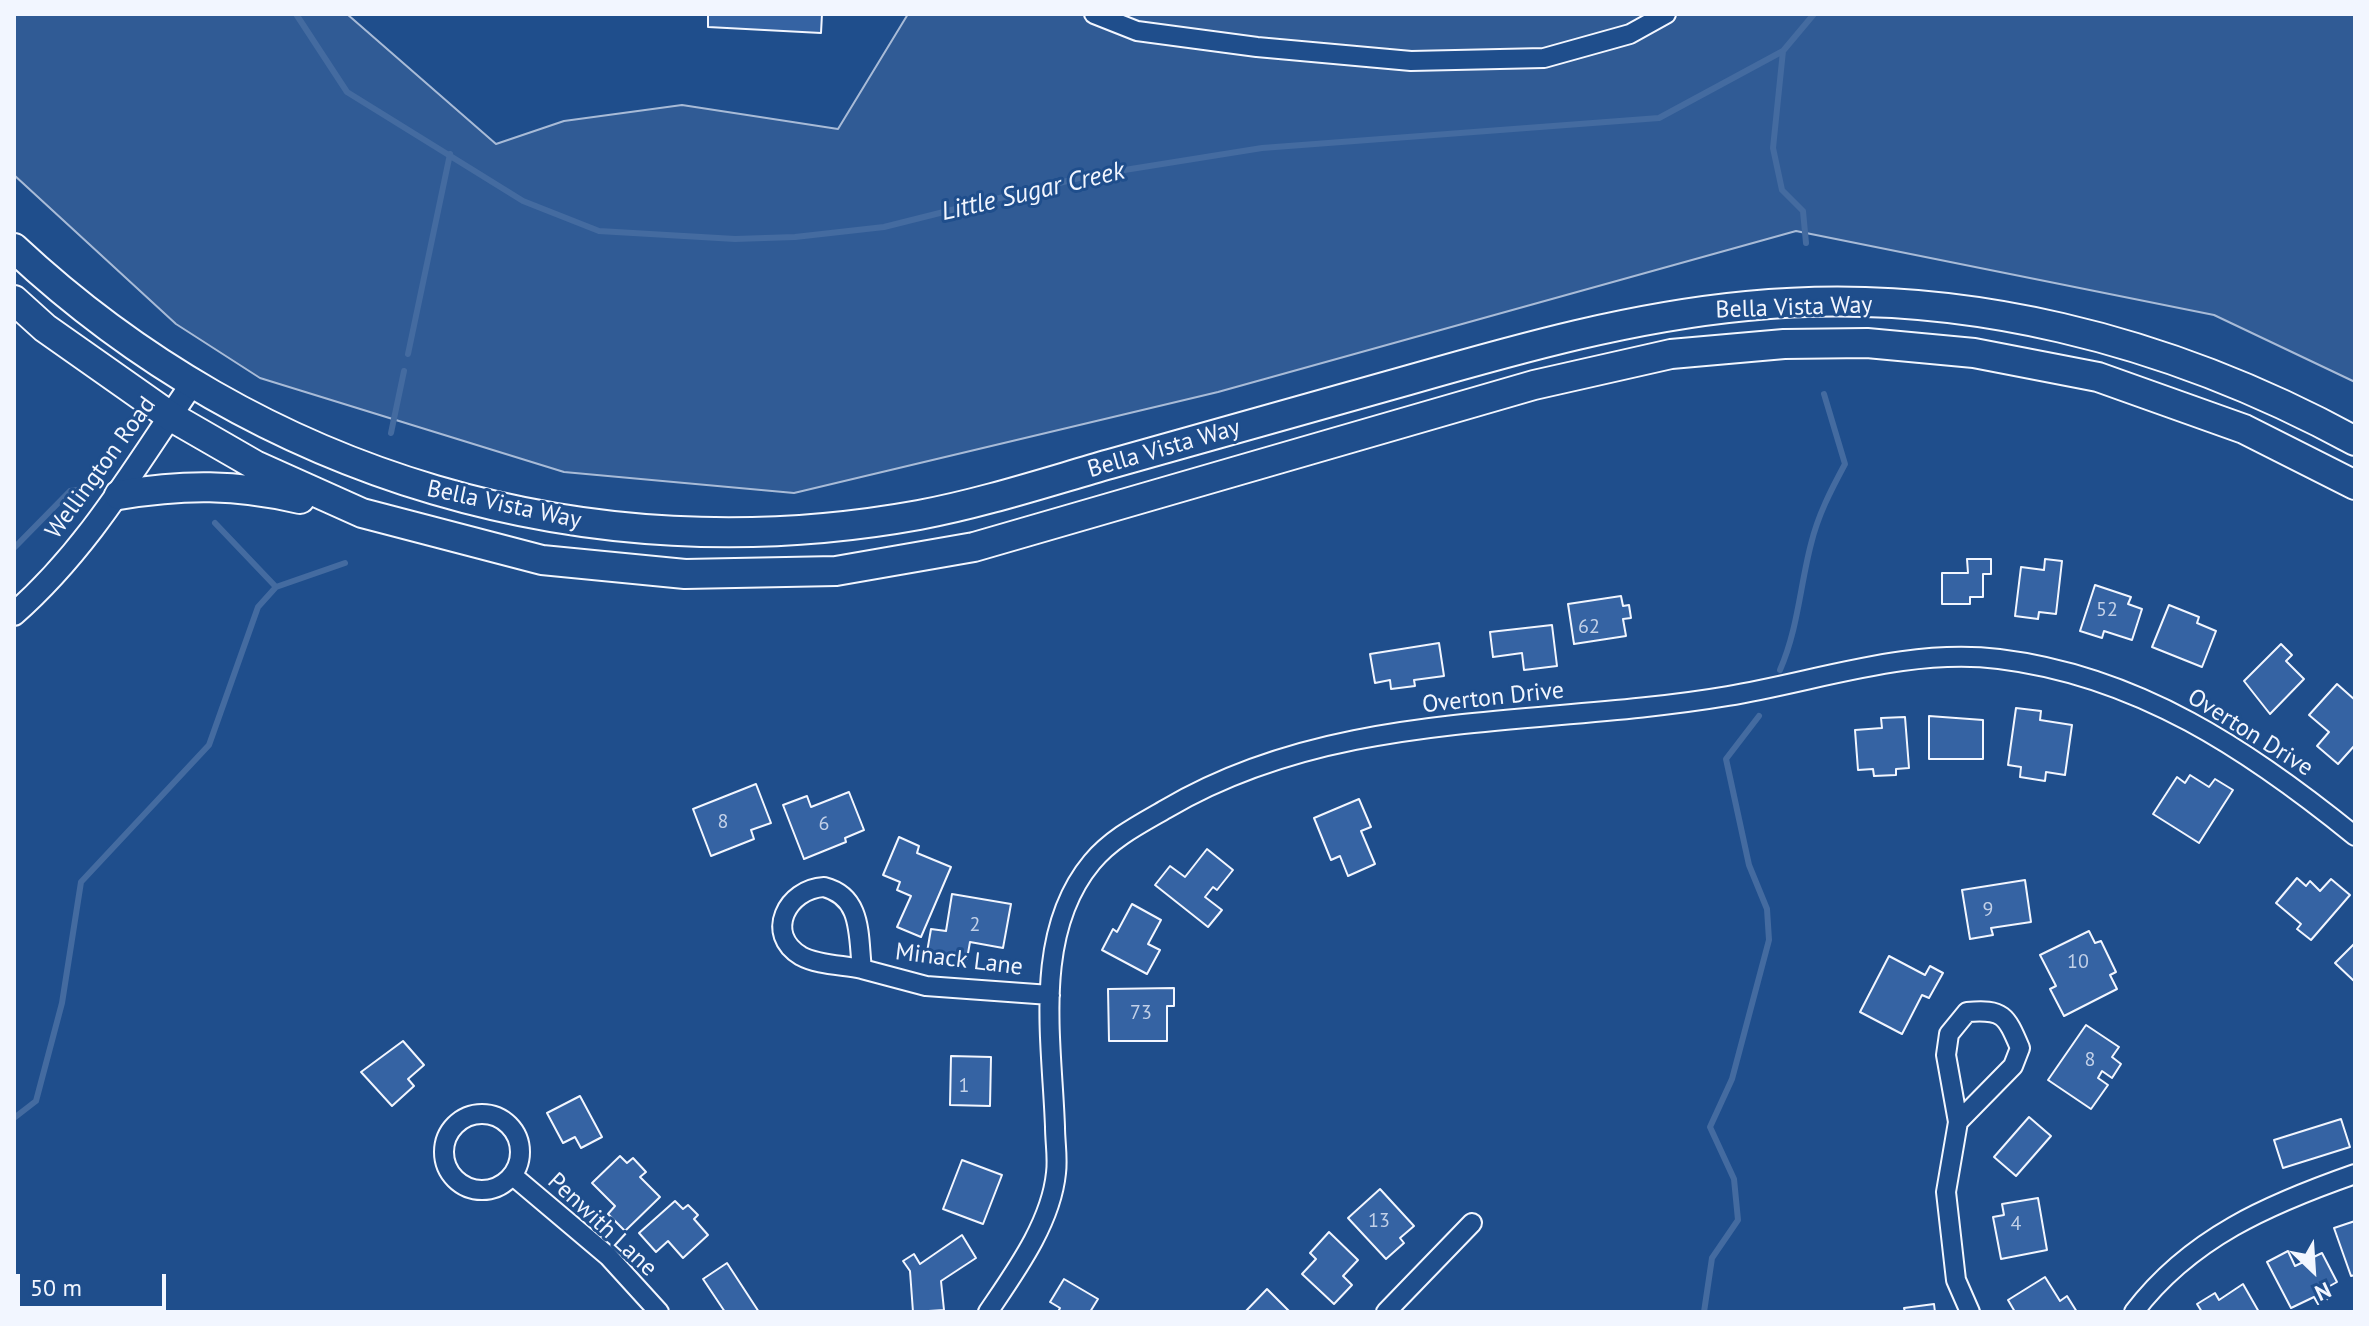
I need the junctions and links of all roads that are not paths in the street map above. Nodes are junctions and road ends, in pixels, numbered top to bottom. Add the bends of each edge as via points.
1 (1094, 14) edge
2 (1666, 14) edge
3 (14, 248) edge
4 (14, 300) edge
5 (192, 384) junction
6 (170, 416) junction
7 (2355, 441) edge
8 (2355, 485) edge
9 (119, 495) junction
10 (362, 513) junction
11 (14, 614) edge
12 (2355, 836) edge
13 (862, 969) junction
14 (1050, 995) junction
15 (1958, 1122) junction
16 (2355, 1174) edge
17 (512, 1175) junction
18 (1472, 1223) dead end
19 (659, 1312) edge
20 (988, 1312) edge
21 (1386, 1312) edge
22 (1970, 1312) edge
23 (2134, 1312) edge

1 - 2 street via 1137,31 1411,61 1544,58 1630,34
3 - 5 main road, Bella Vista Way via 111,331
4 - 6 main road, Bella Vista Way
5 - 6 street, Wellington Road
5 - 7 main road, Bella Vista Way via 330,455 398,481 582,523 693,533 806,531 921,515 1531,346 1641,319 1753,305 1877,303 1977,311 2087,333 2199,367
6 - 9 street, Wellington Road
6 - 10 main road, Bella Vista Way via 255,465
8 - 10 main road, Bella Vista Way via 2244,429 2098,377 1974,353 1867,343 1784,344 1671,354 1491,397 974,547 836,571 685,574 542,560
9 - 10 main road via 176,485 254,488
9 - 11 street, Wellington Road via 78,548
12 - 14 street, Overton Drive via 2291,785 2197,723 2106,682 2003,660 1910,659 1726,696 1365,735 1284,756 1183,799 1117,838 1091,862 1054,938
13 - 13 street, Minack Lane via 812,960 791,947 783,924 791,901 812,888 836,890 846,897 857,917
13 - 14 street, Minack Lane via 926,986
14 - 20 street, Overton Drive via 1056,1176 1032,1245
15 - 15 street via 2013,1066 2020,1048 2003,1015 1992,1010 1967,1012 1949,1034 1946,1055
15 - 22 street via 1946,1192 1956,1280
16 - 23 street via 2223,1229 2183,1259
17 - 17 street via 485,1190 460,1183 445,1162 447,1137 454,1126 476,1114 510,1125 520,1146
17 - 19 street, Penwith Lane via 608,1256
18 - 21 street

